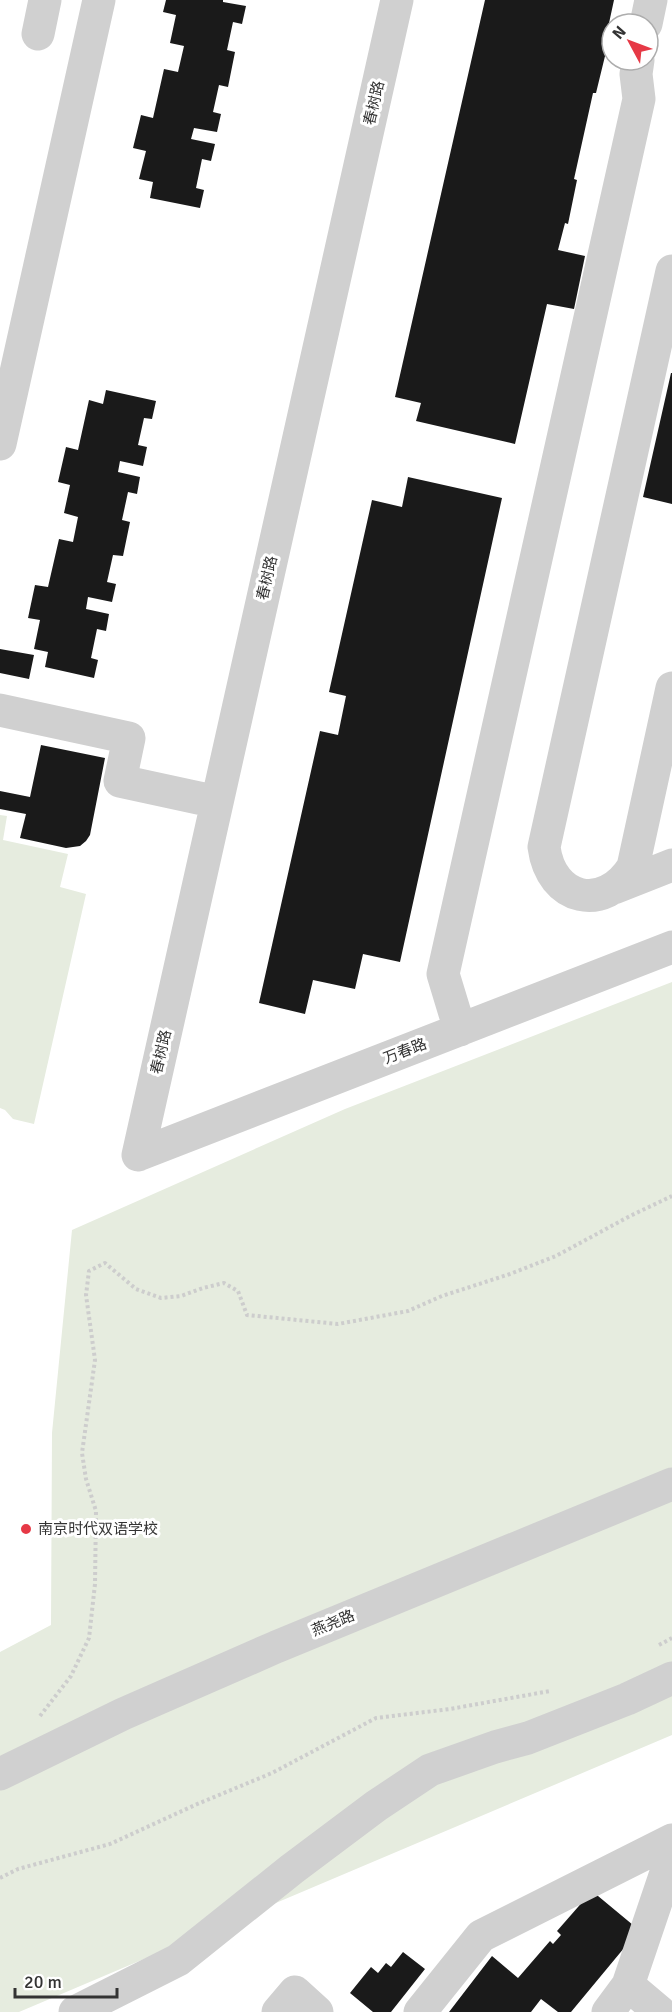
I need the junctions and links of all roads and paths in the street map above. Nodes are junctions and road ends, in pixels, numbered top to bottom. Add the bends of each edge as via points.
1 (45, 0) edge
2 (99, 0) edge
3 (397, 0) edge
4 (38, 34) dead end
5 (636, 72) edge
6 (672, 271) edge
7 (0, 444) edge
8 (672, 688) edge
9 (0, 710) edge
10 (217, 802) junction
11 (672, 865) edge
12 (614, 888) junction
13 (672, 947) edge
14 (460, 1030) junction
15 (138, 1155) joint
16 (672, 1196) edge
17 (672, 1484) edge
18 (672, 1638) edge
19 (654, 1648) dead end
20 (672, 1678) edge
21 (559, 1689) dead end
22 (36, 1719) dead end
23 (0, 1774) edge
24 (672, 1840) edge
25 (672, 1855) edge
26 (0, 1878) edge
27 (628, 1985) junction
28 (75, 2012) edge
29 (278, 2012) edge
30 (317, 2012) edge
31 (420, 2012) edge
32 (608, 2012) edge
33 (660, 2012) edge

1 - 4 street
2 - 7 street
3 - 10 street, 春树路
5 - 14 street via 639,99 443,974
6 - 12 street via 544,847 546,862 561,885 587,895
8 - 12 street via 633,867
9 - 10 street via 129,738 120,781
10 - 15 street, 春树路
11 - 12 street
13 - 14 street, 万春路
14 - 15 street, 万春路
16 - 22 path via 556,1256 510,1274 408,1311 338,1324 247,1315 238,1291 224,1283 161,1298 136,1288 105,1263 89,1271 86,1295 94,1360 82,1454 96,1511 97,1546 89,1638 71,1676
17 - 23 street, 燕尧路 via 265,1651
18 - 19 path
20 - 28 street via 538,1734 430,1770 292,1869 177,1960
21 - 26 path via 376,1718 272,1773 110,1844 18,1869
24 - 31 street via 481,1936
25 - 27 street
27 - 32 street
27 - 33 street
29 - 30 street via 295,1992

